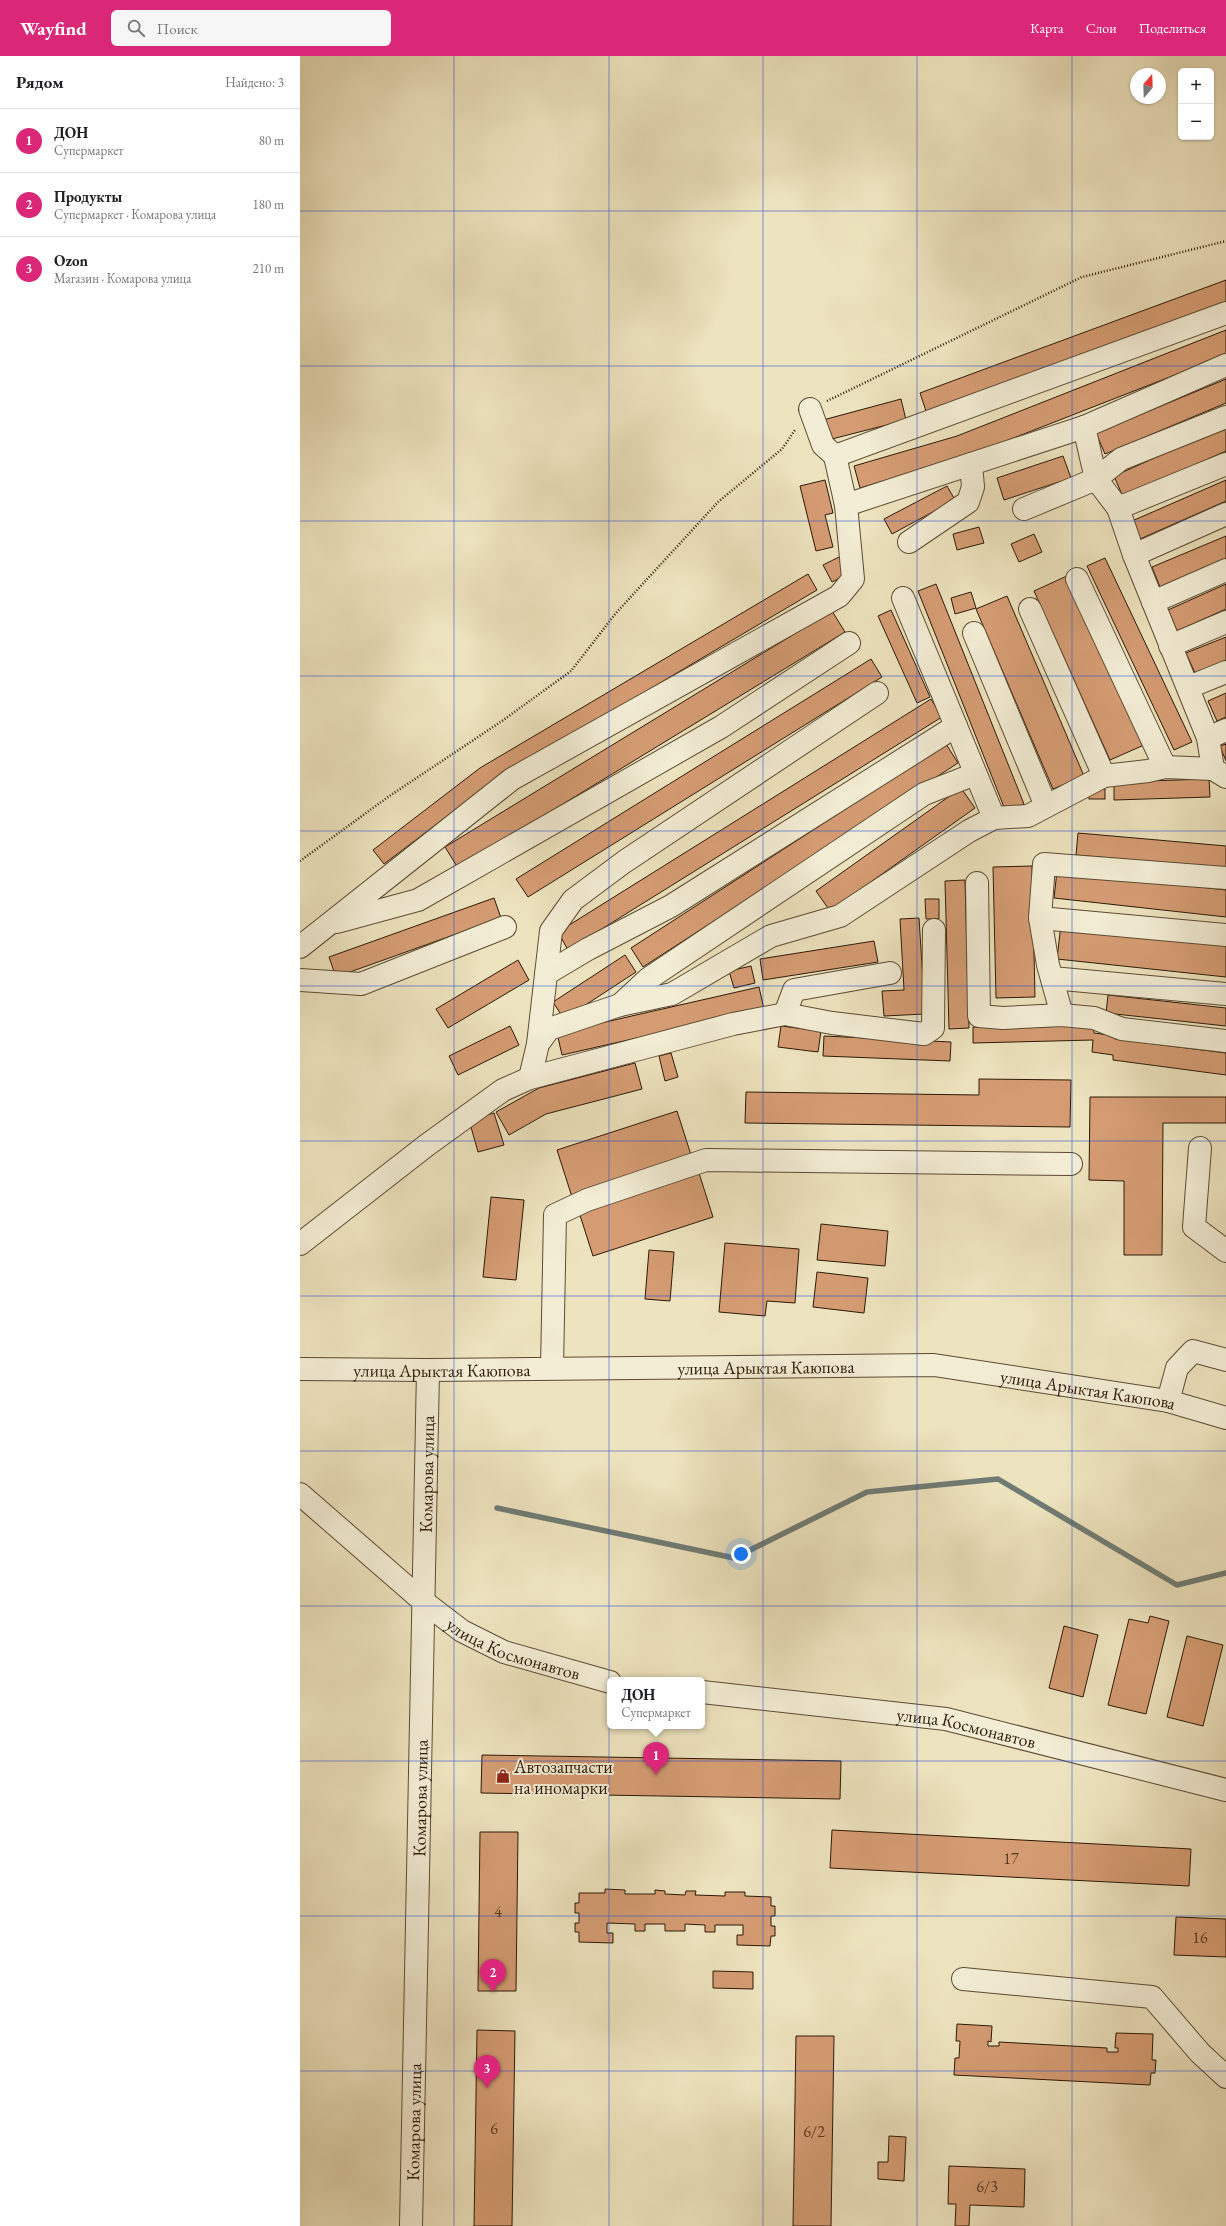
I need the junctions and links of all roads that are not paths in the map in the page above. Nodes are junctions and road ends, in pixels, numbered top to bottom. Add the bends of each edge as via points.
1 (1226, 313) edge
2 (1226, 365) edge
3 (810, 409) road end
4 (1226, 417) edge
5 (1084, 427) junction
6 (835, 456) junction
7 (971, 464) junction
8 (1226, 464) edge
9 (1096, 479) junction
10 (846, 505) junction
11 (1118, 508) junction
12 (1024, 509) dead end
13 (1226, 514) edge
14 (909, 542) dead end
15 (1134, 555) junction
16 (1226, 570) edge
17 (1077, 579) dead end
18 (903, 598) dead end
19 (1153, 602) junction
20 (1030, 609) dead end
21 (1226, 622) edge
22 (974, 633) dead end
23 (849, 643) dead end
24 (1170, 646) junction
25 (1226, 672) edge
26 (1189, 687) junction
27 (877, 693) dead end
28 (956, 726) junction
29 (1217, 734) edge
30 (1165, 767) junction
31 (1219, 773) edge
32 (975, 774) junction
33 (1104, 776) junction
34 (1046, 806) junction
35 (994, 818) junction
36 (1226, 878) edge
37 (977, 883) dead end
38 (1040, 918) junction
39 (328, 925) junction
40 (505, 927) dead end
41 (934, 930) dead end
42 (1226, 935) edge
43 (300, 947) edge
44 (890, 973) dead end
45 (546, 974) junction
46 (1052, 978) junction
47 (300, 980) edge
48 (1226, 994) edge
49 (620, 1005) junction
50 (785, 1014) junction
51 (1062, 1015) junction
52 (1226, 1041) edge
53 (538, 1044) junction
54 (530, 1078) junction
55 (1200, 1148) dead end
56 (1071, 1164) dead end
57 (1194, 1227) junction
58 (1226, 1230) edge
59 (300, 1244) edge
60 (1226, 1251) edge
61 (1226, 1360) edge
62 (552, 1368) junction
63 (300, 1369) edge
64 (428, 1370) junction
65 (1168, 1401) junction
66 (1226, 1418) edge
67 (300, 1494) edge
68 (424, 1602) junction
69 (607, 1681) edge
70 (705, 1692) edge
71 (1226, 1790) edge
72 (963, 1979) dead end
73 (1226, 2077) edge
74 (411, 2226) edge

1 - 6 street
2 - 5 street
3 - 6 street via 823,445
4 - 9 street via 1121,459
5 - 7 street
5 - 9 street
6 - 10 street
7 - 10 street
7 - 14 street via 973,486 968,502
8 - 11 street
9 - 11 street
9 - 12 street
10 - 39 street via 853,579 839,596 512,779
11 - 15 street
13 - 15 street
15 - 19 street
16 - 19 street
17 - 30 street
18 - 28 street
19 - 24 street
20 - 33 street
21 - 24 street
22 - 34 street
23 - 39 street via 721,727 418,900
24 - 26 street
25 - 26 street
26 - 29 street
27 - 45 street via 624,862 573,900 551,931
28 - 32 street
28 - 45 street via 672,906 588,949
29 - 31 street
30 - 31 street
30 - 33 street
32 - 35 street
32 - 49 street via 924,794 648,979
33 - 34 street
34 - 35 street via 1028,816
35 - 49 street via 969,831 840,916 771,936 672,994
36 - 38 street via 1044,864
37 - 51 street via 979,1016 1003,1018
38 - 42 street
38 - 46 street
39 - 43 street
40 - 47 street via 361,984
41 - 50 street via 933,1028 924,1034 832,1024
44 - 50 street via 794,990
45 - 53 street
46 - 48 street
46 - 51 street
49 - 53 street via 549,1029
50 - 54 street via 733,1024
51 - 52 street via 1094,1018 1122,1029
53 - 54 street
54 - 59 street via 503,1090 439,1136
55 - 57 street
56 - 62 street via 706,1160 587,1200 555,1215
57 - 58 street
57 - 60 street
61 - 65 street via 1193,1351 1177,1368
62 - 64 street, улица Арыктая Каюпова
62 - 65 street, улица Арыктая Каюпова via 934,1365
63 - 64 street, улица Арыктая Каюпова
64 - 68 street, Комарова улица
65 - 66 street, улица Арыктая Каюпова
67 - 68 street, улица Космонавтов
68 - 69 street, улица Космонавтов via 462,1631 504,1652
68 - 74 street, Комарова улица
70 - 71 street, улица Космонавтов via 946,1720
72 - 73 street via 1152,1997 1200,2053

